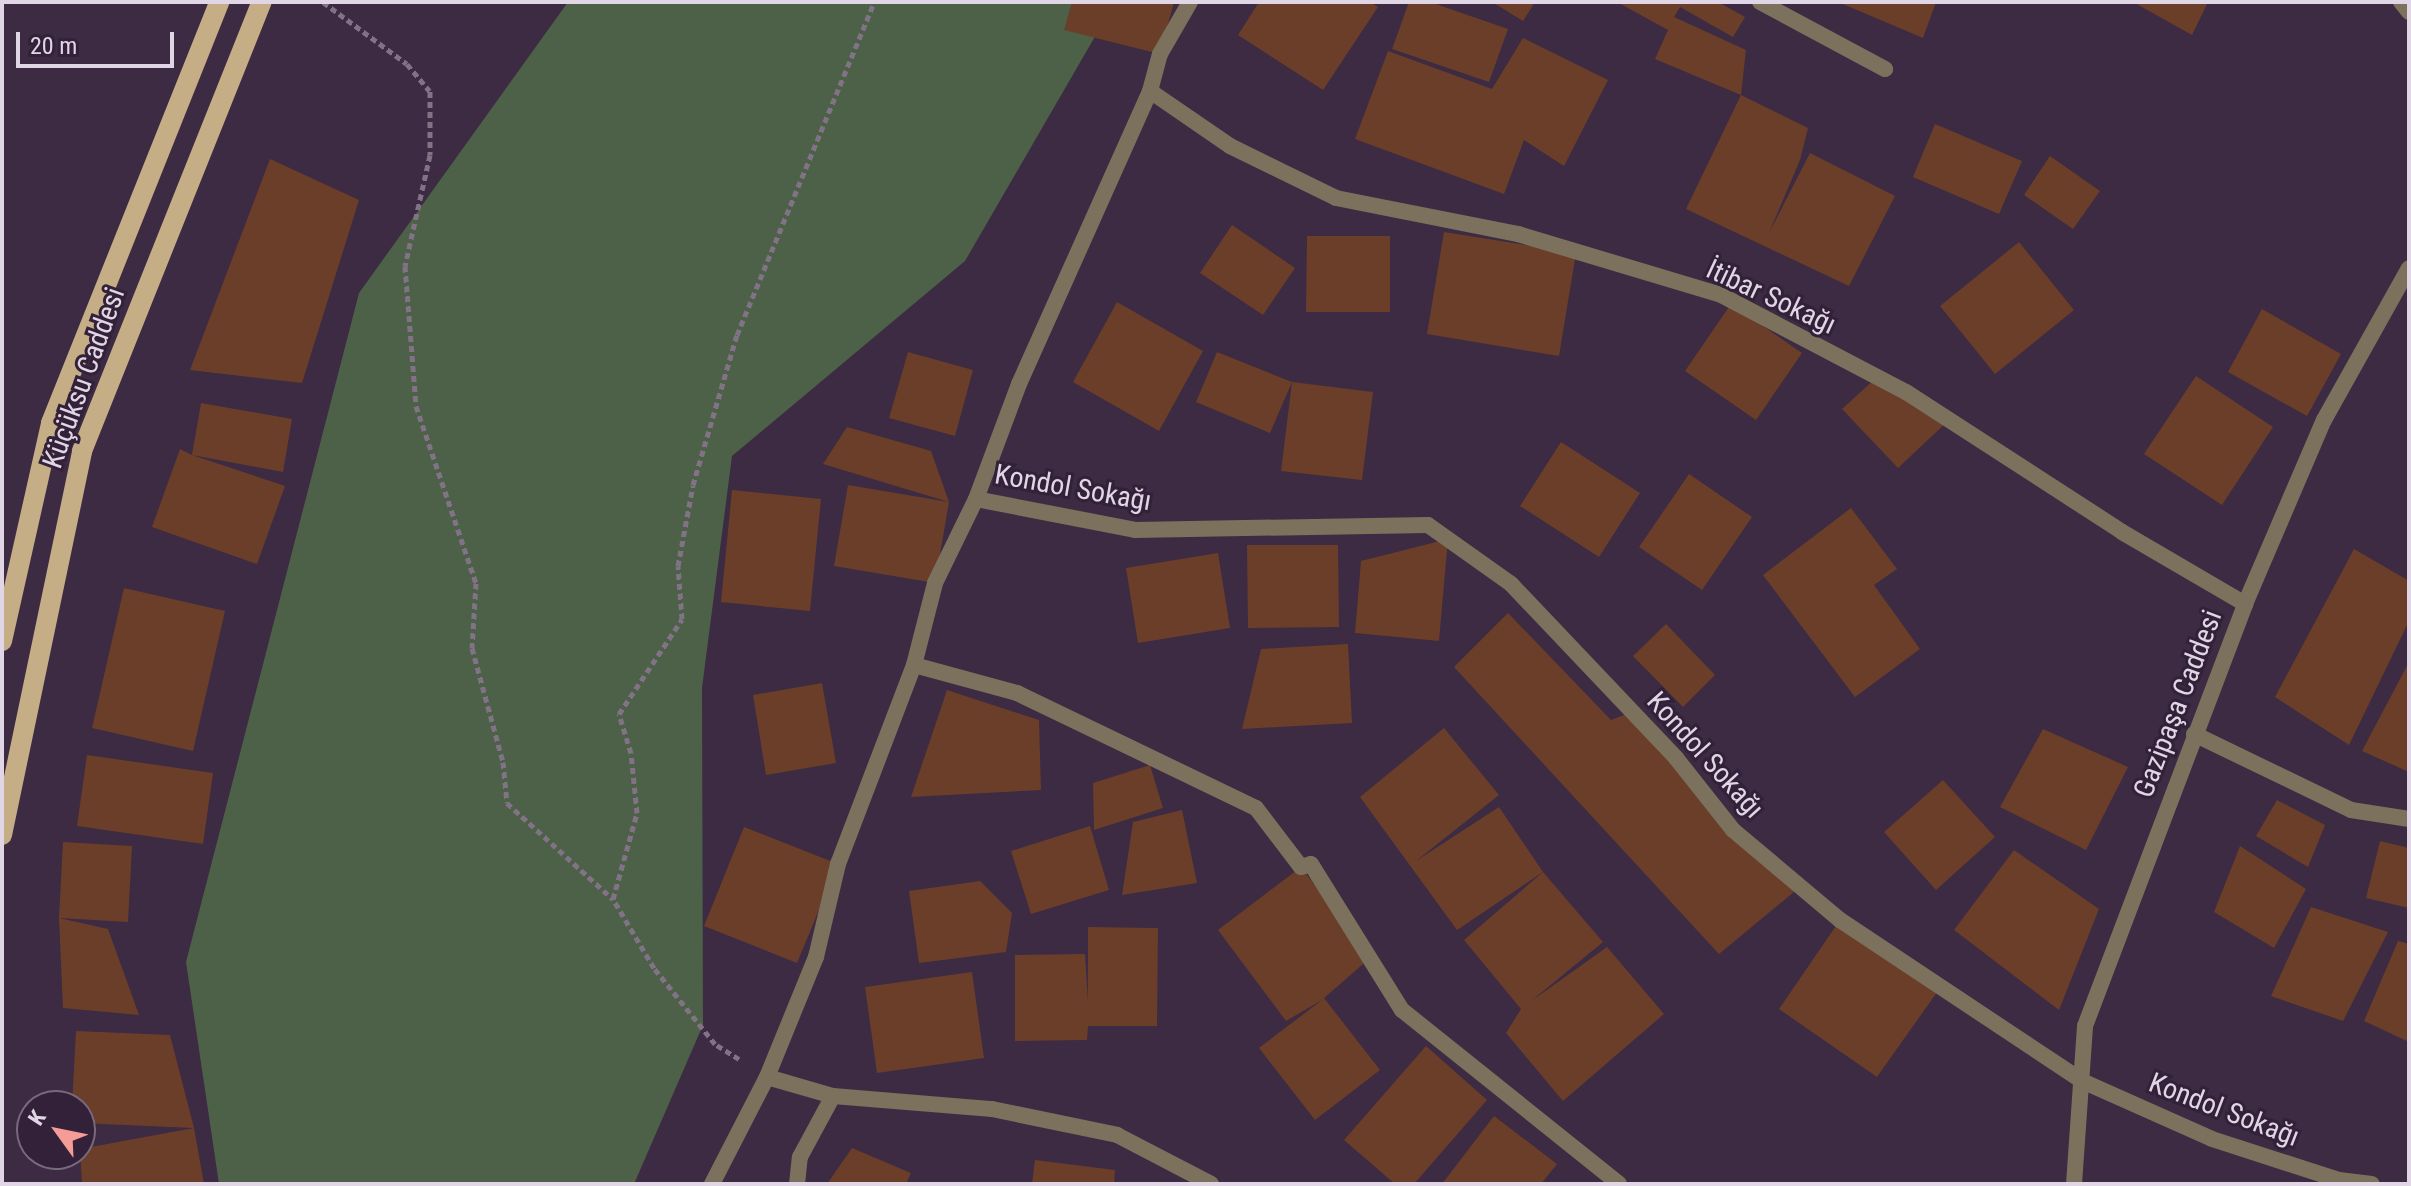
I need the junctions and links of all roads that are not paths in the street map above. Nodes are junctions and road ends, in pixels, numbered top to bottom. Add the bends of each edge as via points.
1 (219, 2) edge
2 (262, 2) edge
3 (1190, 2) edge
4 (1760, 2) edge
5 (2401, 2) edge
6 (2409, 12) edge
7 (1885, 69) dead end
8 (1150, 91) junction
9 (2409, 268) edge
10 (976, 499) junction
11 (2245, 604) junction
12 (2, 641) edge
13 (914, 665) junction
14 (2194, 734) junction
15 (2409, 819) edge
16 (2, 835) edge
17 (767, 1077) junction
18 (2082, 1081) junction
19 (833, 1096) junction
20 (712, 1184) edge
21 (797, 1184) edge
22 (1211, 1184) edge
23 (1619, 1184) edge
24 (2074, 1184) edge
25 (2372, 1184) edge

1 - 12 main road, Küçüksu Caddesi via 51,423
2 - 16 main road, Küçüksu Caddesi via 82,451
3 - 8 street via 1160,54
4 - 7 street
5 - 6 street
8 - 10 street via 1019,384
8 - 11 street, İtibar Sokağı via 1230,146 1336,198 1518,234 1721,295 1906,392 2122,532
9 - 11 street, Gazipaşa Caddesi via 2324,420
10 - 13 street via 935,583
10 - 18 street, Kondol Sokağı via 1135,530 1428,525 1511,584 1676,758 1733,830 1840,920
11 - 14 street, Gazipaşa Caddesi
13 - 17 street via 838,864 816,957
13 - 23 street via 1017,693 1256,808 1301,867 1311,864 1402,1010
14 - 15 street via 2351,810
14 - 18 street, Gazipaşa Caddesi via 2085,1026
17 - 19 street
17 - 20 street
18 - 24 street, Gazipaşa Caddesi
18 - 25 street, Kondol Sokağı via 2212,1139 2339,1180
19 - 21 street via 800,1157
19 - 22 street via 992,1109 1117,1135

